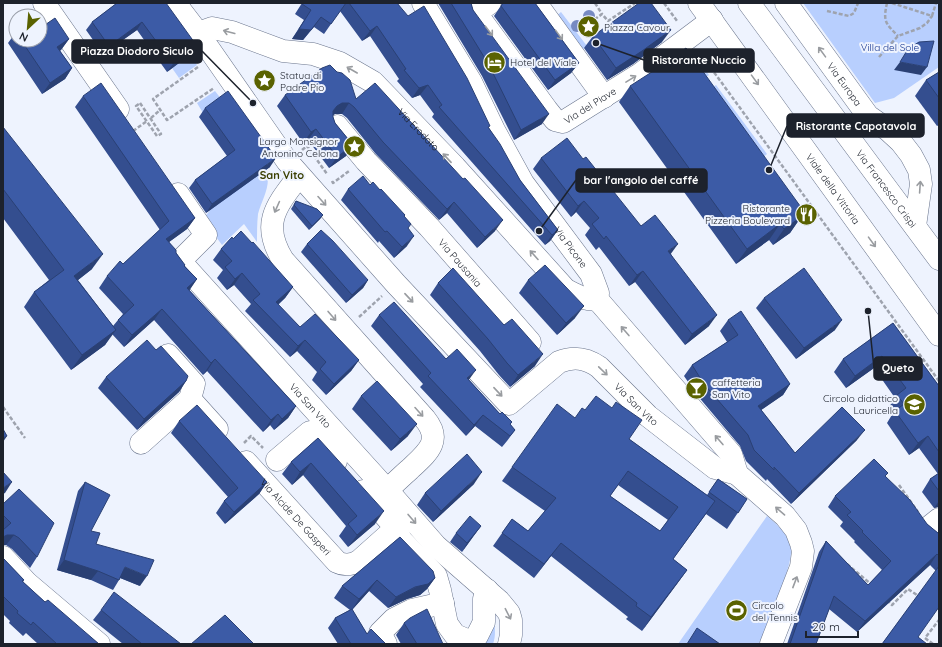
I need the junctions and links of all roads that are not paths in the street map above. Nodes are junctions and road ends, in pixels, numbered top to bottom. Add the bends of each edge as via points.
1 (44, 3) edge
2 (175, 3) edge
3 (423, 3) edge
4 (536, 3) edge
5 (699, 3) edge
6 (748, 3) edge
7 (786, 3) edge
8 (478, 6) edge
9 (712, 20) junction
10 (198, 33) junction
11 (604, 96) junction
12 (140, 126) road end
13 (337, 126) edge
14 (293, 169) junction
15 (165, 177) edge
16 (915, 226) junction
17 (939, 259) edge
18 (597, 299) junction
19 (939, 335) edge
20 (162, 348) edge
21 (552, 367) junction
22 (190, 399) junction
23 (141, 443) dead end
24 (277, 460) dead end
25 (737, 474) junction
26 (387, 490) junction
27 (396, 528) junction
28 (3, 557) edge
29 (487, 590) junction
30 (443, 603) junction
31 (99, 644) edge
32 (386, 644) edge
33 (509, 644) edge
34 (771, 644) edge

1 - 12 street
2 - 10 street, Via San Vito
3 - 18 street, Via Picone via 471,82 523,183 591,274 598,293
4 -> 11 street
5 - 9 street, Viale della Vittoria
6 - 16 street, Via Francesco Crispi
16 -> 7 street, Via Europa via 921,184 919,170 911,155 888,130 868,116
8 -> 11 street, Via del Piave via 555,120 563,122
11 -> 9 street, Via del Piave via 640,74
9 -> 19 street, Viale della Vittoria
10 - 14 street, Via San Vito
18 -> 10 street, Via Erodoto via 582,298 566,290 374,82 340,63 313,54 283,51 232,32 212,28
13 - 21 street, Via Pausania via 429,226
14 -> 21 street, Via San Vito via 509,404
14 -> 26 street via 274,212 272,232 283,260 432,430 432,443 426,454
15 - 26 street, Via San Vito via 206,235 180,261
16 - 17 street, Via Francesco Crispi
25 -> 18 street, Via Picone via 731,454
20 - 22 street via 194,384
21 -> 25 street, Via San Vito via 566,359 584,359 592,362 648,416 715,468
22 - 23 street
22 - 27 street, Via Alcide De Gasperi via 337,562 346,565 359,561
24 - 27 street via 310,432
34 -> 25 street, Via San Vito via 801,567 803,551 796,530 785,516
26 -> 29 street via 436,546
27 - 30 street via 401,540 436,576
28 - 31 street via 27,583
29 - 30 street via 484,599 484,622 473,639 467,640 454,635 447,624
29 -> 33 street via 509,613 512,626
30 - 32 street via 412,610 394,619 380,633

